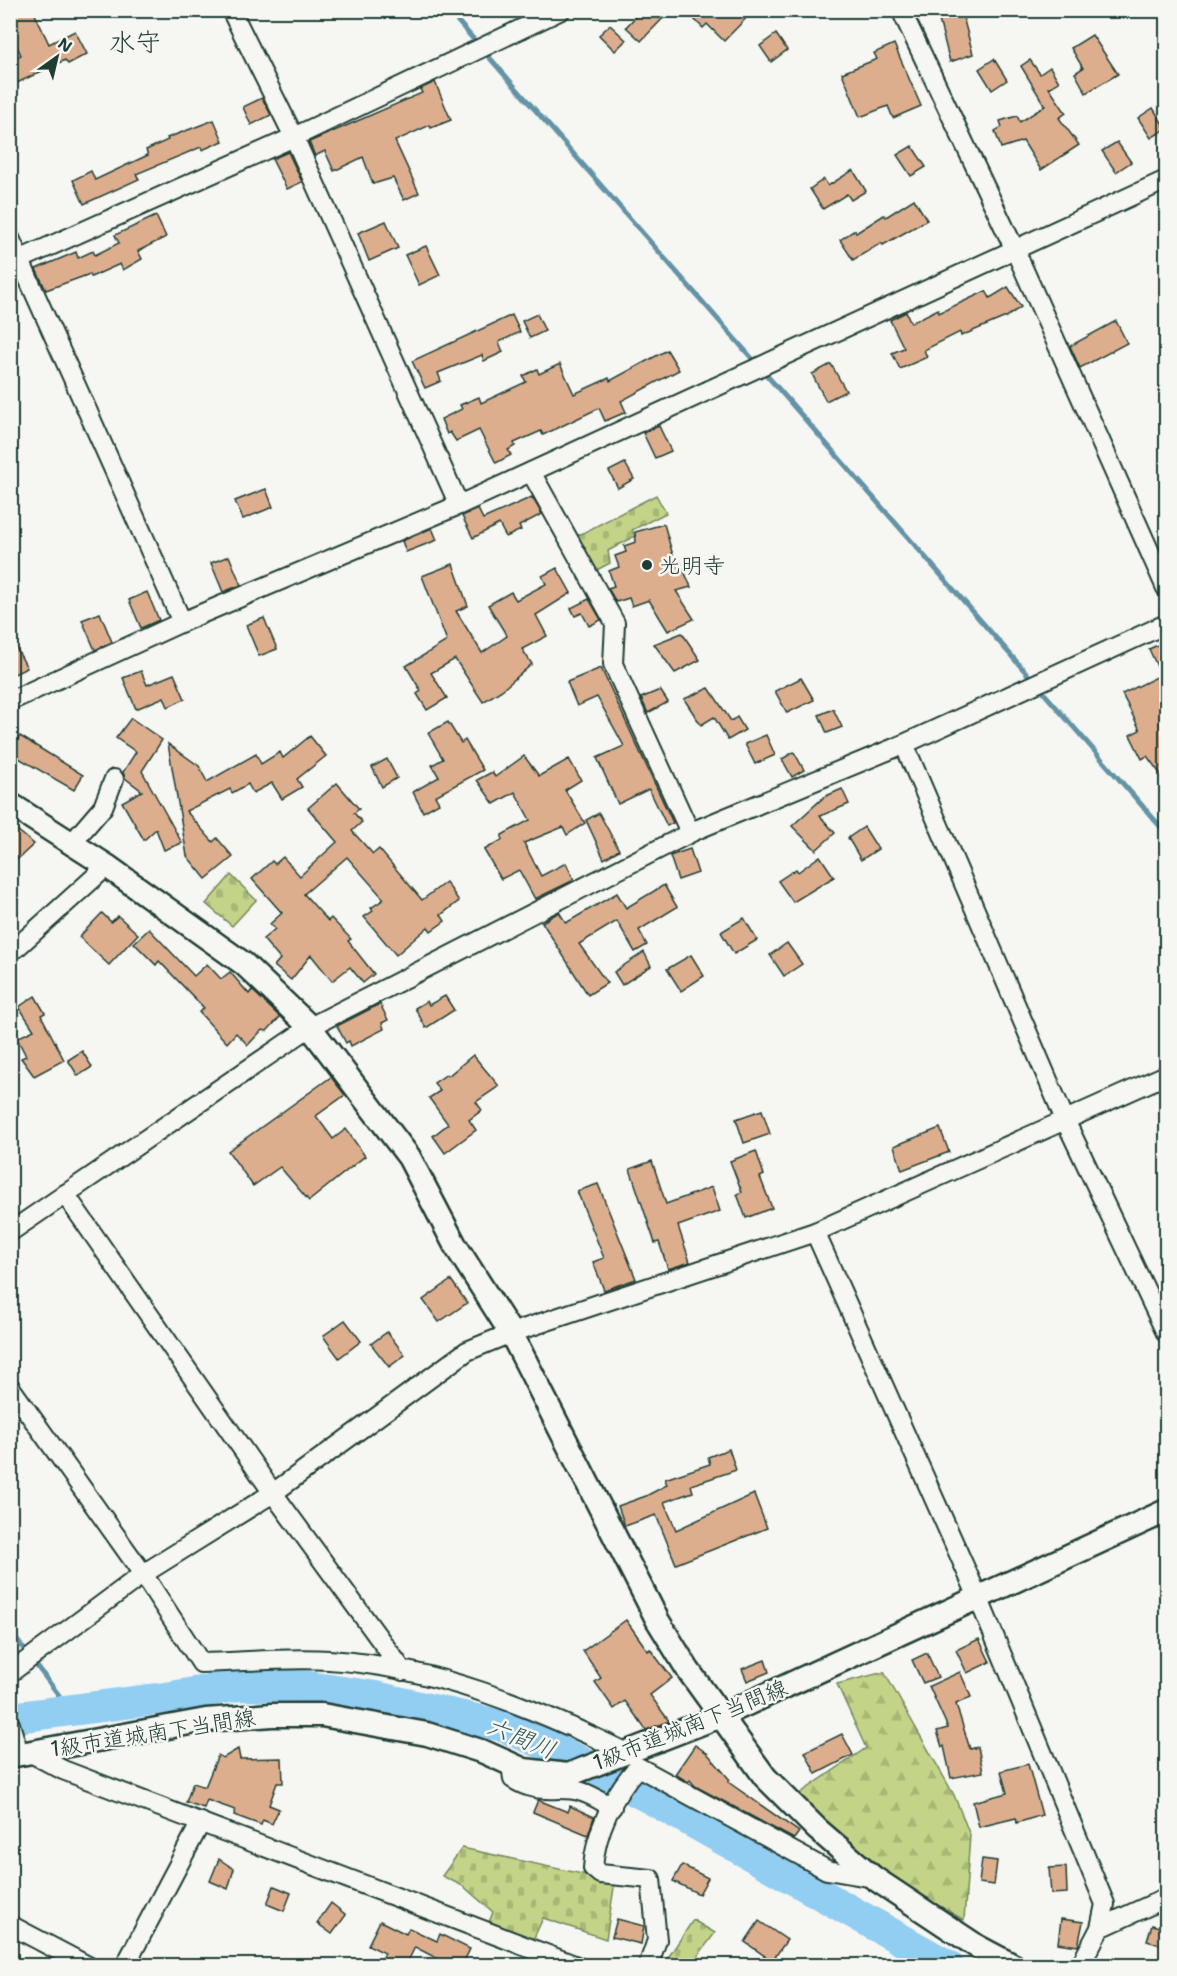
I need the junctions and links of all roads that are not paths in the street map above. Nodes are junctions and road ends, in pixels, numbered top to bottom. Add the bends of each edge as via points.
1 (231, 10) edge
2 (561, 10) edge
3 (901, 10) edge
4 (294, 137) junction
5 (1167, 180) edge
6 (10, 238) edge
7 (1015, 250) junction
8 (15, 261) edge
9 (531, 472) junction
10 (459, 505) junction
11 (1167, 588) edge
12 (182, 622) junction
13 (1167, 624) edge
14 (10, 701) edge
15 (904, 744) junction
16 (114, 778) dead end
17 (10, 804) edge
18 (696, 830) junction
19 (72, 843) junction
20 (107, 866) junction
21 (10, 941) edge
22 (310, 1027) junction
23 (1167, 1075) edge
24 (1066, 1122) junction
25 (65, 1194) junction
26 (10, 1232) edge
27 (815, 1232) junction
28 (511, 1333) junction
29 (1167, 1333) edge
30 (10, 1387) edge
31 (273, 1493) junction
32 (1167, 1511) edge
33 (143, 1574) junction
34 (978, 1597) junction
35 (22, 1663) edge
36 (403, 1671) junction
37 (723, 1715) junction
38 (16, 1743) edge
39 (622, 1755) junction
40 (511, 1764) junction
41 (615, 1801) junction
42 (201, 1822) junction
43 (874, 1878) junction
44 (1167, 1898) edge
45 (10, 1925) edge
46 (1100, 1928) junction
47 (88, 1965) edge
48 (125, 1965) edge
49 (577, 1965) edge
50 (648, 1965) edge
51 (1014, 1965) edge
52 (1080, 1965) edge

1 - 4 street
2 - 4 street
3 - 7 street
4 - 8 street
4 - 10 street
5 - 7 street
6 - 8 street
7 - 9 street
7 - 11 street
8 - 12 street
9 - 10 street
9 - 18 street via 615,623 613,664 688,828
10 - 12 street
12 - 14 street
13 - 15 street
15 - 18 street
15 - 24 street
16 - 19 street via 103,807
17 - 19 street
18 - 22 street
19 - 20 street
20 - 21 street via 16,948
20 - 22 street via 244,964
22 - 25 street
22 - 28 street via 409,1157 455,1245
23 - 24 street
24 - 27 street
24 - 29 street
25 - 26 street
25 - 31 street
27 - 28 street
27 - 34 street
28 - 31 street via 467,1351
28 - 37 street via 658,1621 688,1670
30 - 33 street
31 - 33 street
31 - 36 street
32 - 34 street, 1級市道城南下当間線
33 - 35 street
33 - 36 street via 201,1663 328,1660
34 - 37 street, 1級市道城南下当間線
34 - 46 street via 1105,1904
36 - 39 street via 462,1684 563,1722
37 - 39 street, 1級市道城南下当間線
37 - 43 street via 765,1777
38 - 40 street, 1級市道城南下当間線 via 206,1720 322,1715 427,1734
38 - 42 street via 63,1770
39 - 40 street, 1級市道城南下当間線 via 568,1775 545,1774
40 - 41 street via 513,1779 525,1786 581,1791
41 - 43 street via 638,1767 827,1870
41 - 50 street via 594,1848 593,1868 600,1874 651,1879 657,1940
42 - 48 street
42 - 49 street
43 - 51 street via 978,1947
44 - 46 street
45 - 47 street
46 - 52 street

